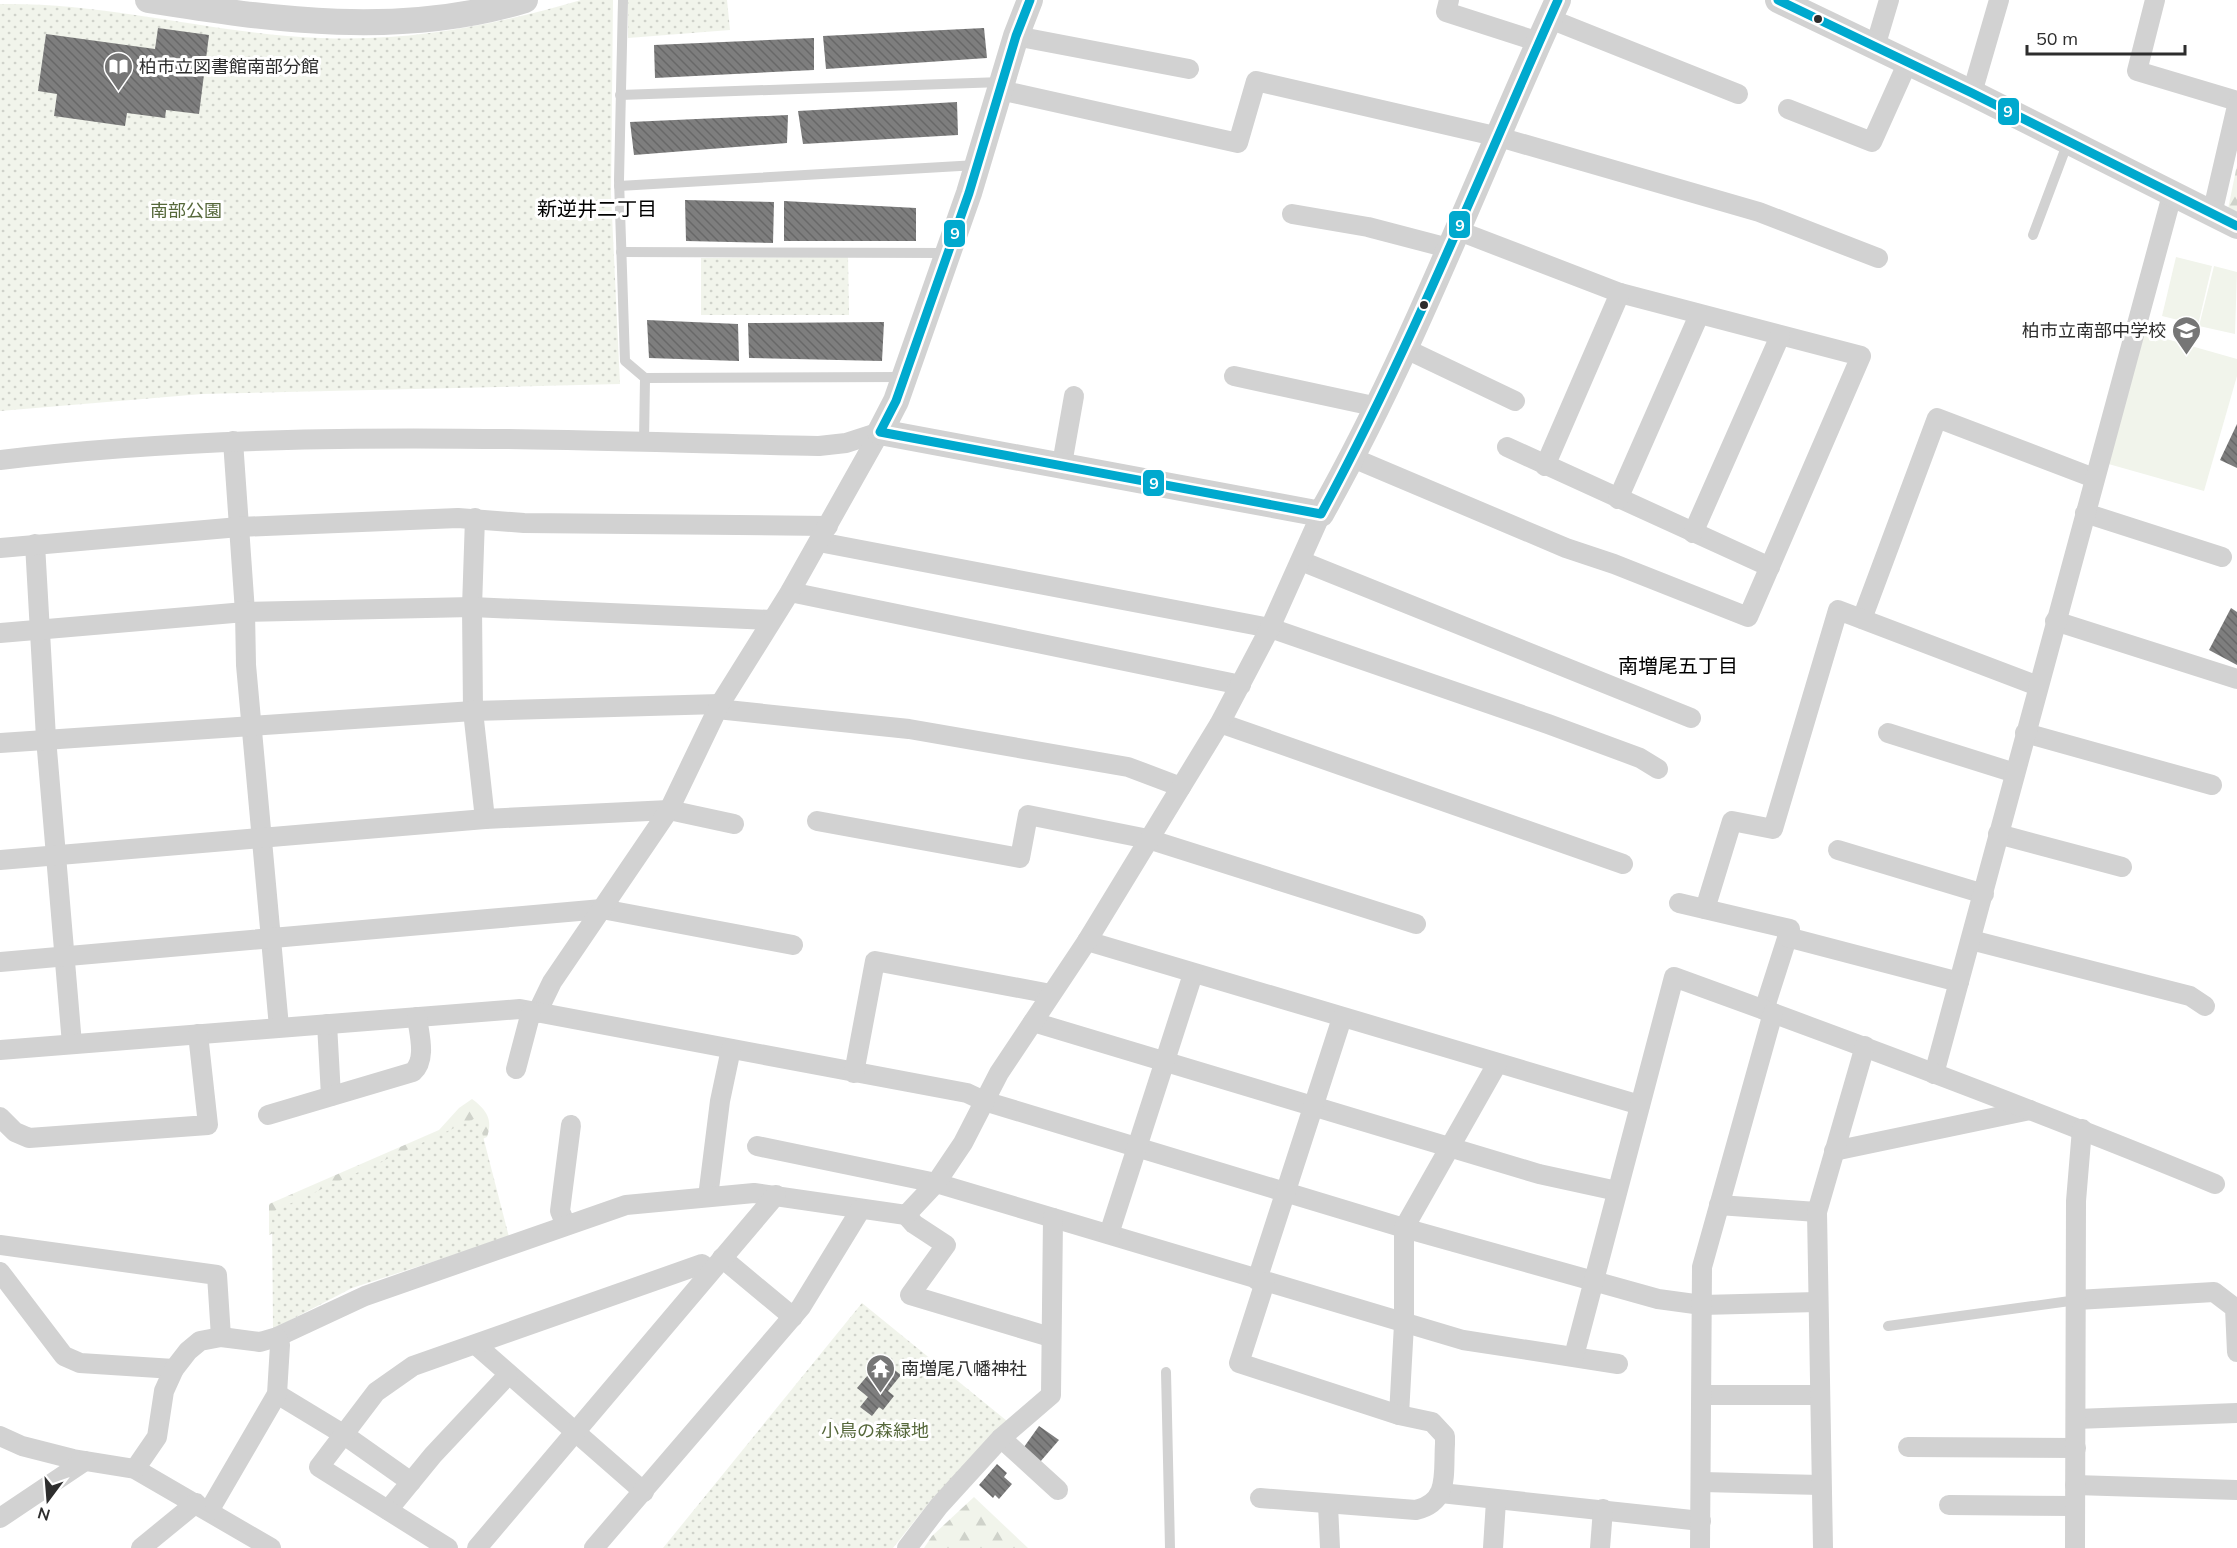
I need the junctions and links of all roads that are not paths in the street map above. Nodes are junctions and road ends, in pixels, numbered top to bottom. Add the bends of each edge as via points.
1 (148, 0) edge
2 (525, 0) edge
3 (623, 0) edge
4 (1030, 0) edge
5 (1449, 0) edge
6 (1778, 0) edge
7 (1889, 0) edge
8 (1999, 0) edge
9 (2155, 0) edge
10 (1549, 20) edge
11 (1016, 36) junction
12 (1875, 47) junction
13 (1907, 64) junction
14 (1189, 69) dead end
15 (1001, 86) junction
16 (1972, 93) junction
17 (1738, 94) dead end
18 (620, 95) junction
19 (2237, 101) edge
20 (2237, 106) edge
21 (1788, 109) dead end
22 (1499, 136) junction
23 (2068, 142) junction
24 (977, 165) junction
25 (619, 186) junction
26 (2172, 195) junction
27 (1292, 214) dead end
28 (2212, 214) junction
29 (2237, 226) edge
30 (2033, 236) dead end
31 (1455, 240) junction
32 (621, 252) junction
33 (947, 253) junction
34 (1878, 258) dead end
35 (1620, 293) junction
36 (1699, 315) junction
37 (1780, 336) junction
38 (1406, 349) junction
39 (1234, 376) dead end
40 (904, 377) junction
41 (645, 378) junction
42 (1074, 396) dead end
43 (1515, 401) dead end
44 (1378, 407) junction
45 (880, 432) junction
46 (233, 441) junction
47 (644, 442) junction
48 (1508, 447) dead end
49 (1353, 458) junction
50 (0, 460) edge
51 (1062, 464) junction
52 (1545, 466) junction
53 (2094, 478) junction
54 (1618, 499) junction
55 (2085, 513) junction
56 (1321, 514) junction
57 (475, 518) junction
58 (239, 527) junction
59 (1693, 533) junction
60 (823, 534) junction
61 (35, 544) junction
62 (0, 548) edge
63 (2222, 557) dead end
64 (1300, 561) junction
65 (1770, 567) junction
66 (790, 592) junction
67 (472, 607) junction
68 (245, 612) junction
69 (1862, 619) junction
70 (772, 620) junction
71 (2055, 621) junction
72 (1270, 628) junction
73 (38, 629) junction
74 (0, 633) edge
75 (2237, 679) edge
76 (1241, 685) junction
77 (2038, 686) junction
78 (719, 706) junction
79 (473, 711) junction
80 (1691, 718) dead end
81 (1220, 723) junction
82 (252, 726) junction
83 (1888, 733) dead end
84 (2025, 733) junction
85 (46, 738) junction
86 (0, 743) edge
87 (1658, 769) dead end
88 (2014, 772) junction
89 (2212, 785) dead end
90 (1181, 787) junction
91 (669, 810) junction
92 (484, 819) junction
93 (817, 821) dead end
94 (734, 824) dead end
95 (1998, 834) junction
96 (260, 837) junction
97 (1148, 839) junction
98 (1838, 850) dead end
99 (55, 855) junction
100 (0, 860) edge
101 (1623, 864) dead end
102 (2122, 867) dead end
103 (1984, 894) junction
104 (1679, 903) dead end
105 (602, 909) junction
106 (1705, 909) junction
107 (1416, 924) dead end
108 (271, 937) junction
109 (1787, 937) junction
110 (1971, 940) junction
111 (1087, 941) junction
112 (793, 945) dead end
113 (64, 957) junction
114 (0, 962) edge
115 (1193, 974) junction
116 (1959, 982) junction
117 (1051, 994) junction
118 (2205, 1006) dead end
119 (1768, 1011) junction
120 (534, 1013) junction
121 (417, 1017) junction
122 (1342, 1018) junction
123 (1033, 1022) junction
124 (327, 1024) junction
125 (279, 1027) junction
126 (198, 1034) junction
127 (72, 1044) junction
128 (1865, 1046) junction
129 (732, 1049) junction
130 (0, 1050) edge
131 (1164, 1061) junction
132 (1497, 1064) junction
133 (516, 1069) dead end
134 (854, 1073) junction
135 (1934, 1074) junction
136 (331, 1096) junction
137 (984, 1101) junction
138 (1640, 1104) junction
139 (1313, 1107) junction
140 (2030, 1110) junction
141 (268, 1115) dead end
142 (0, 1118) edge
143 (571, 1125) dead end
144 (2082, 1129) junction
145 (757, 1146) dead end
146 (1136, 1147) junction
147 (1450, 1147) junction
148 (1834, 1151) junction
149 (936, 1183) junction
150 (2215, 1184) dead end
151 (1617, 1191) junction
152 (1286, 1192) junction
153 (776, 1194) junction
154 (708, 1197) junction
155 (1719, 1205) junction
156 (861, 1209) junction
157 (1816, 1212) junction
158 (906, 1215) junction
159 (1053, 1218) junction
160 (566, 1225) junction
161 (1404, 1228) junction
162 (1109, 1234) junction
163 (0, 1245) edge
164 (716, 1265) junction
165 (0, 1272) edge
166 (1261, 1281) junction
167 (1593, 1282) junction
168 (2077, 1300) junction
169 (1817, 1302) junction
170 (1702, 1305) junction
171 (793, 1317) junction
172 (1404, 1324) junction
173 (1888, 1326) dead end
174 (221, 1337) junction
175 (277, 1337) junction
176 (1050, 1337) junction
177 (476, 1345) junction
178 (2237, 1353) edge
179 (1574, 1356) junction
180 (1618, 1364) dead end
181 (174, 1369) junction
182 (1166, 1372) dead end
183 (508, 1375) junction
184 (277, 1394) junction
185 (1702, 1395) junction
186 (1819, 1395) junction
187 (2237, 1413) edge
188 (1399, 1415) junction
189 (2076, 1419) junction
190 (576, 1432) junction
191 (344, 1434) junction
192 (0, 1436) edge
193 (1000, 1438) junction
194 (1908, 1448) dead end
195 (2076, 1448) junction
196 (85, 1461) junction
197 (135, 1469) junction
198 (411, 1482) junction
199 (1703, 1482) junction
200 (1821, 1485) junction
201 (2075, 1485) junction
202 (1058, 1490) dead end
203 (2237, 1490) edge
204 (644, 1492) junction
205 (1442, 1493) junction
206 (1260, 1498) dead end
207 (1496, 1501) junction
208 (1328, 1504) junction
209 (1949, 1505) dead end
210 (2075, 1506) junction
211 (202, 1507) junction
212 (1603, 1509) junction
213 (388, 1510) junction
214 (0, 1518) edge
215 (1701, 1521) junction
216 (141, 1548) edge
217 (271, 1548) edge
218 (448, 1548) edge
219 (477, 1548) edge
220 (594, 1548) edge
221 (907, 1548) edge
222 (1170, 1548) edge
223 (1330, 1548) edge
224 (1493, 1548) edge
225 (1600, 1548) edge
226 (1700, 1548) edge
227 (1823, 1548) edge
228 (2075, 1548) edge

1 - 2 street via 221,12 360,23 446,18
3 - 18 lane
4 - 11 street
5 - 10 street via 1446,12
6 - 12 street
7 - 12 street
8 - 16 street
9 - 19 street via 2137,71
10 - 17 street
10 - 22 street
11 - 14 street
11 - 15 street
12 - 13 street
13 - 16 street
13 - 21 street via 1872,142
15 - 18 lane
15 - 22 street via 1238,143 1256,81
15 - 24 street
16 - 23 street
18 - 25 lane
20 - 28 street
22 - 31 street
22 - 34 street via 1758,212
23 - 26 street
23 - 30 lane
24 - 25 lane
24 - 33 street
25 - 32 lane
26 - 28 street
26 - 53 street
27 - 31 street
28 - 29 street
31 - 35 street
31 - 38 street
32 - 33 lane
32 - 41 lane via 625,361
33 - 40 street
35 - 36 street
35 - 52 street
36 - 37 street
36 - 54 street
37 - 59 street
37 - 65 street via 1861,356
38 - 43 street
38 - 44 street
39 - 44 street
40 - 41 lane
40 - 45 street
41 - 47 lane
42 - 51 street
44 - 49 street
45 - 47 street via 819,447
45 - 51 street
45 - 60 street
46 - 47 street
46 - 50 street
46 - 58 street
48 - 52 street
49 - 56 street
49 - 65 street via 1566,548 1748,617
51 - 56 street
52 - 54 street
53 - 55 street
53 - 69 street via 1937,418
54 - 59 street
55 - 63 street
55 - 71 street
56 - 64 street
57 - 58 street
57 - 60 street
57 - 67 street
58 - 61 street
58 - 68 street
59 - 65 street
60 - 66 street
60 - 72 street
61 - 62 street
61 - 73 street
64 - 72 street
64 - 80 street
66 - 70 street
66 - 76 street
67 - 68 street
67 - 70 street
67 - 79 street
68 - 73 street
68 - 82 street
69 - 77 street
69 - 106 street via 1838,610 1773,829 1732,821
70 - 78 street
71 - 75 street
71 - 77 street
72 - 76 street
72 - 87 street via 1640,758
73 - 74 street
73 - 85 street
76 - 81 street
77 - 84 street
78 - 79 street
78 - 90 street via 909,729 1128,766
78 - 91 street
79 - 82 street
79 - 92 street
81 - 90 street
81 - 101 street
82 - 85 street
82 - 96 street
83 - 88 street
84 - 88 street
84 - 89 street
85 - 86 street
85 - 99 street
88 - 95 street
90 - 97 street
91 - 92 street
91 - 94 street
91 - 105 street
92 - 96 street
93 - 97 street via 1020,858 1028,815
95 - 102 street
95 - 103 street
96 - 99 street
96 - 108 street
97 - 107 street
97 - 111 street
98 - 103 street
99 - 100 street
99 - 113 street
103 - 110 street
104 - 106 street
105 - 108 street
105 - 112 street
105 - 120 street
106 - 109 street via 1790,928
108 - 113 street
108 - 125 street
109 - 116 street
109 - 119 street
110 - 116 street
110 - 118 street via 2190,996
111 - 115 street
111 - 117 street
113 - 114 street
113 - 127 street
115 - 122 street
115 - 131 street
116 - 135 street
117 - 123 street
117 - 134 street via 875,961
119 - 128 street
119 - 138 street via 1674,977
119 - 155 street
120 - 121 street via 520,1009
120 - 129 street
120 - 133 street
121 - 124 street
121 - 136 street via 421,1055 418,1068
122 - 132 street
122 - 139 street
123 - 131 street
123 - 137 street
124 - 125 street
124 - 136 street
125 - 126 street
126 - 127 street
126 - 142 street via 208,1125 29,1138 15,1132
127 - 130 street
128 - 135 street
128 - 148 street
129 - 134 street
129 - 154 street via 720,1101
131 - 139 street
131 - 146 street
132 - 138 street
132 - 147 street
134 - 137 street via 968,1093
135 - 140 street
136 - 141 street
137 - 146 street
137 - 149 street via 963,1143
138 - 151 street
139 - 147 street
139 - 152 street
140 - 144 street
140 - 148 street
143 - 160 street via 560,1211
144 - 150 street
144 - 168 street via 2076,1201
145 - 149 street
146 - 152 street
146 - 162 street
147 - 151 street via 1539,1174
147 - 161 street
148 - 157 street
149 - 158 street
149 - 159 street
151 - 167 street
152 - 161 street
152 - 166 street
153 - 154 street
153 - 156 street
153 - 164 street
154 - 160 street via 626,1205
155 - 157 street
155 - 170 street via 1702,1267
156 - 158 street
156 - 171 street
157 - 169 street
158 - 176 street via 946,1245 910,1295
159 - 162 street
159 - 176 street
160 - 175 street via 365,1296
161 - 167 street
161 - 172 street
162 - 166 street
163 - 174 street via 217,1275
164 - 171 street
164 - 177 street via 702,1263
164 - 190 street
165 - 181 street via 64,1356 80,1363
166 - 172 street
166 - 188 street via 1239,1363
167 - 170 street via 1658,1299
167 - 179 street
168 - 173 lane
168 - 178 street via 2214,1292 2235,1308
168 - 189 street
169 - 170 street
169 - 186 street
170 - 185 street
171 - 204 street
172 - 179 street via 1463,1340
172 - 188 street
174 - 175 street via 260,1342
174 - 181 street via 200,1341
175 - 184 street
176 - 193 street via 1051,1395
177 - 183 street
177 - 191 street via 413,1366 376,1392
179 - 180 street
181 - 197 street via 164,1391 157,1437
182 - 222 lane
183 - 190 street
183 - 198 street
184 - 191 street
184 - 211 street
185 - 186 street
185 - 199 street
186 - 200 street
187 - 189 street
188 - 205 street via 1432,1422 1445,1436
189 - 195 street
190 - 204 street
190 - 219 street
191 - 198 street
191 - 213 street via 319,1467
192 - 196 street via 22,1446
193 - 202 street
193 - 221 street
194 - 195 street
195 - 201 street
196 - 197 street
196 - 214 street
197 - 211 street
198 - 213 street
199 - 200 street
199 - 215 street
200 - 227 street
201 - 203 street
201 - 210 street
204 - 220 street
205 - 207 street
205 - 208 street via 1437,1502 1416,1510
206 - 208 street
207 - 212 street
207 - 224 street
208 - 223 street
209 - 210 street
210 - 228 street
211 - 216 street
211 - 217 street
212 - 215 street
212 - 225 street
213 - 218 street
215 - 226 street

